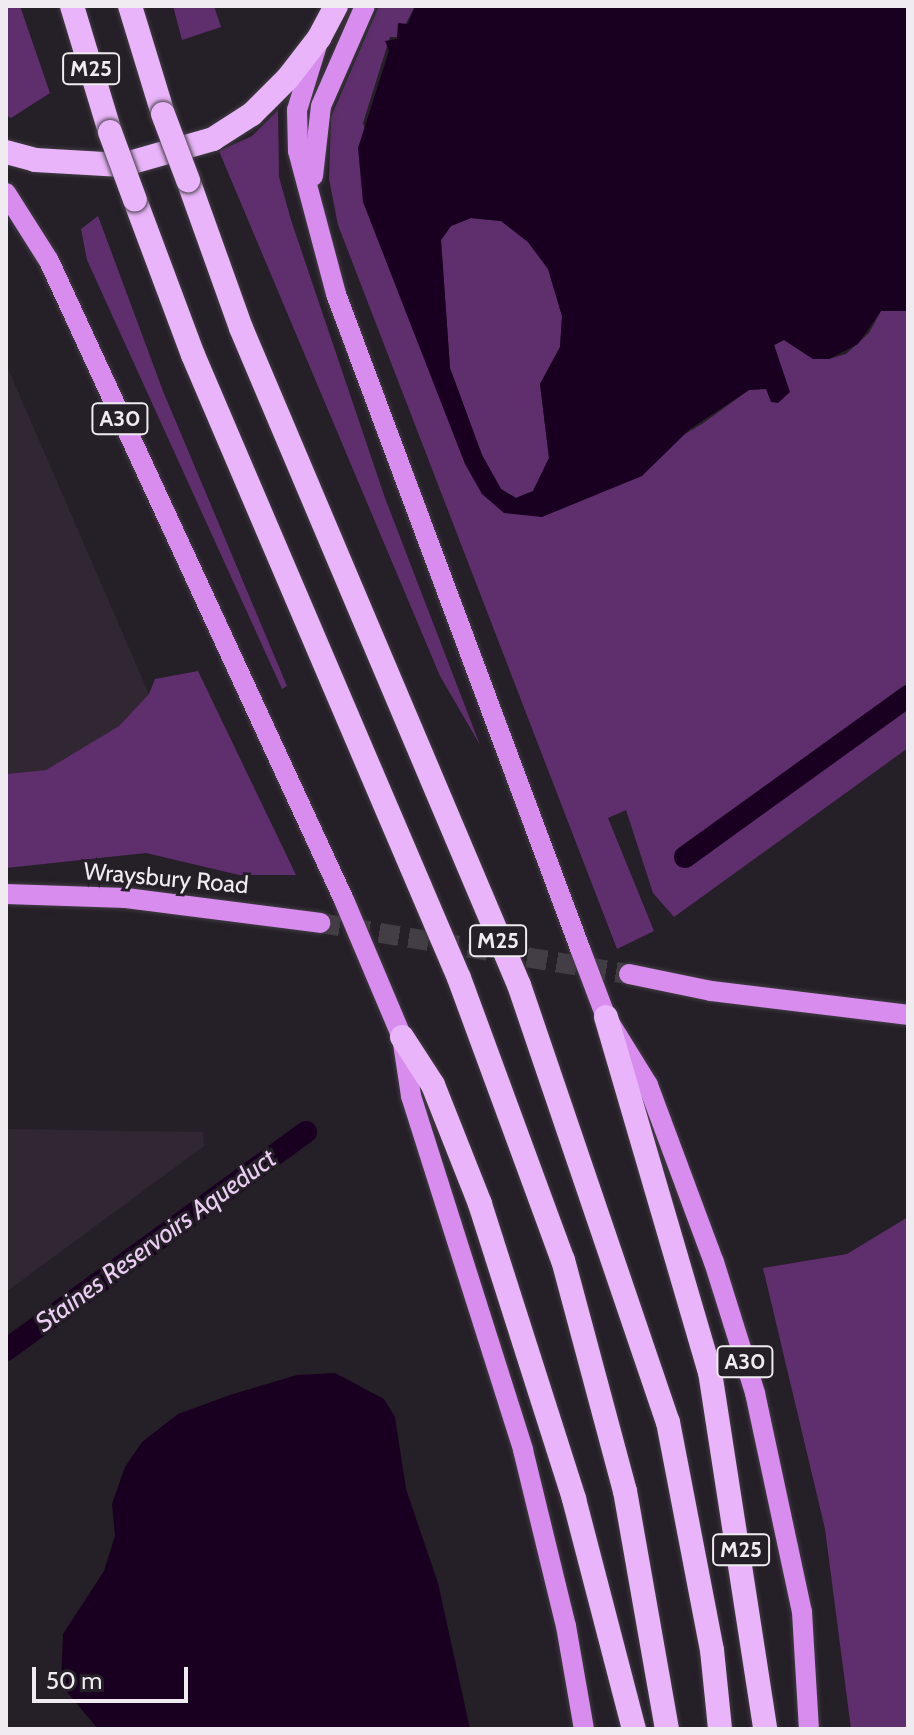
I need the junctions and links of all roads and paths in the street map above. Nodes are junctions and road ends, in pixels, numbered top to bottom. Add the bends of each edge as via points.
1 (72, 6) edge
2 (130, 6) edge
3 (336, 6) edge
4 (365, 6) edge
5 (319, 38) junction
6 (6, 152) edge
7 (6, 193) edge
8 (314, 210) junction
9 (6, 894) edge
10 (320, 923) tunnel mouth
11 (629, 974) tunnel mouth
12 (908, 1015) edge
13 (606, 1017) junction
14 (402, 1037) junction
15 (584, 1729) edge
16 (634, 1729) edge
17 (667, 1729) edge
18 (720, 1729) edge
19 (765, 1729) edge
20 (809, 1729) edge

1 - 17 highway, M25, bridge via 110,132 193,355 459,978 563,1260 625,1491
2 - 18 highway, M25, bridge via 241,328 519,985 668,1422 712,1650
3 - 5 highway
4 - 8 main road, A30 via 321,106 312,151
5 - 6 highway via 252,114 213,139 122,165 70,164
5 - 8 main road, A30 via 297,110 298,151
7 - 14 main road, A30 via 49,261
8 - 13 main road, A30 via 336,294
9 - 10 main road, Wraysbury Road via 126,898
11 - 12 main road via 711,991
13 - 19 highway, M25 via 710,1372 744,1566
13 - 20 main road, A30 via 648,1085 714,1262 755,1393 802,1612
14 - 15 main road, A30 via 411,1096 523,1450 566,1626
14 - 16 highway via 433,1085 480,1204 574,1499

